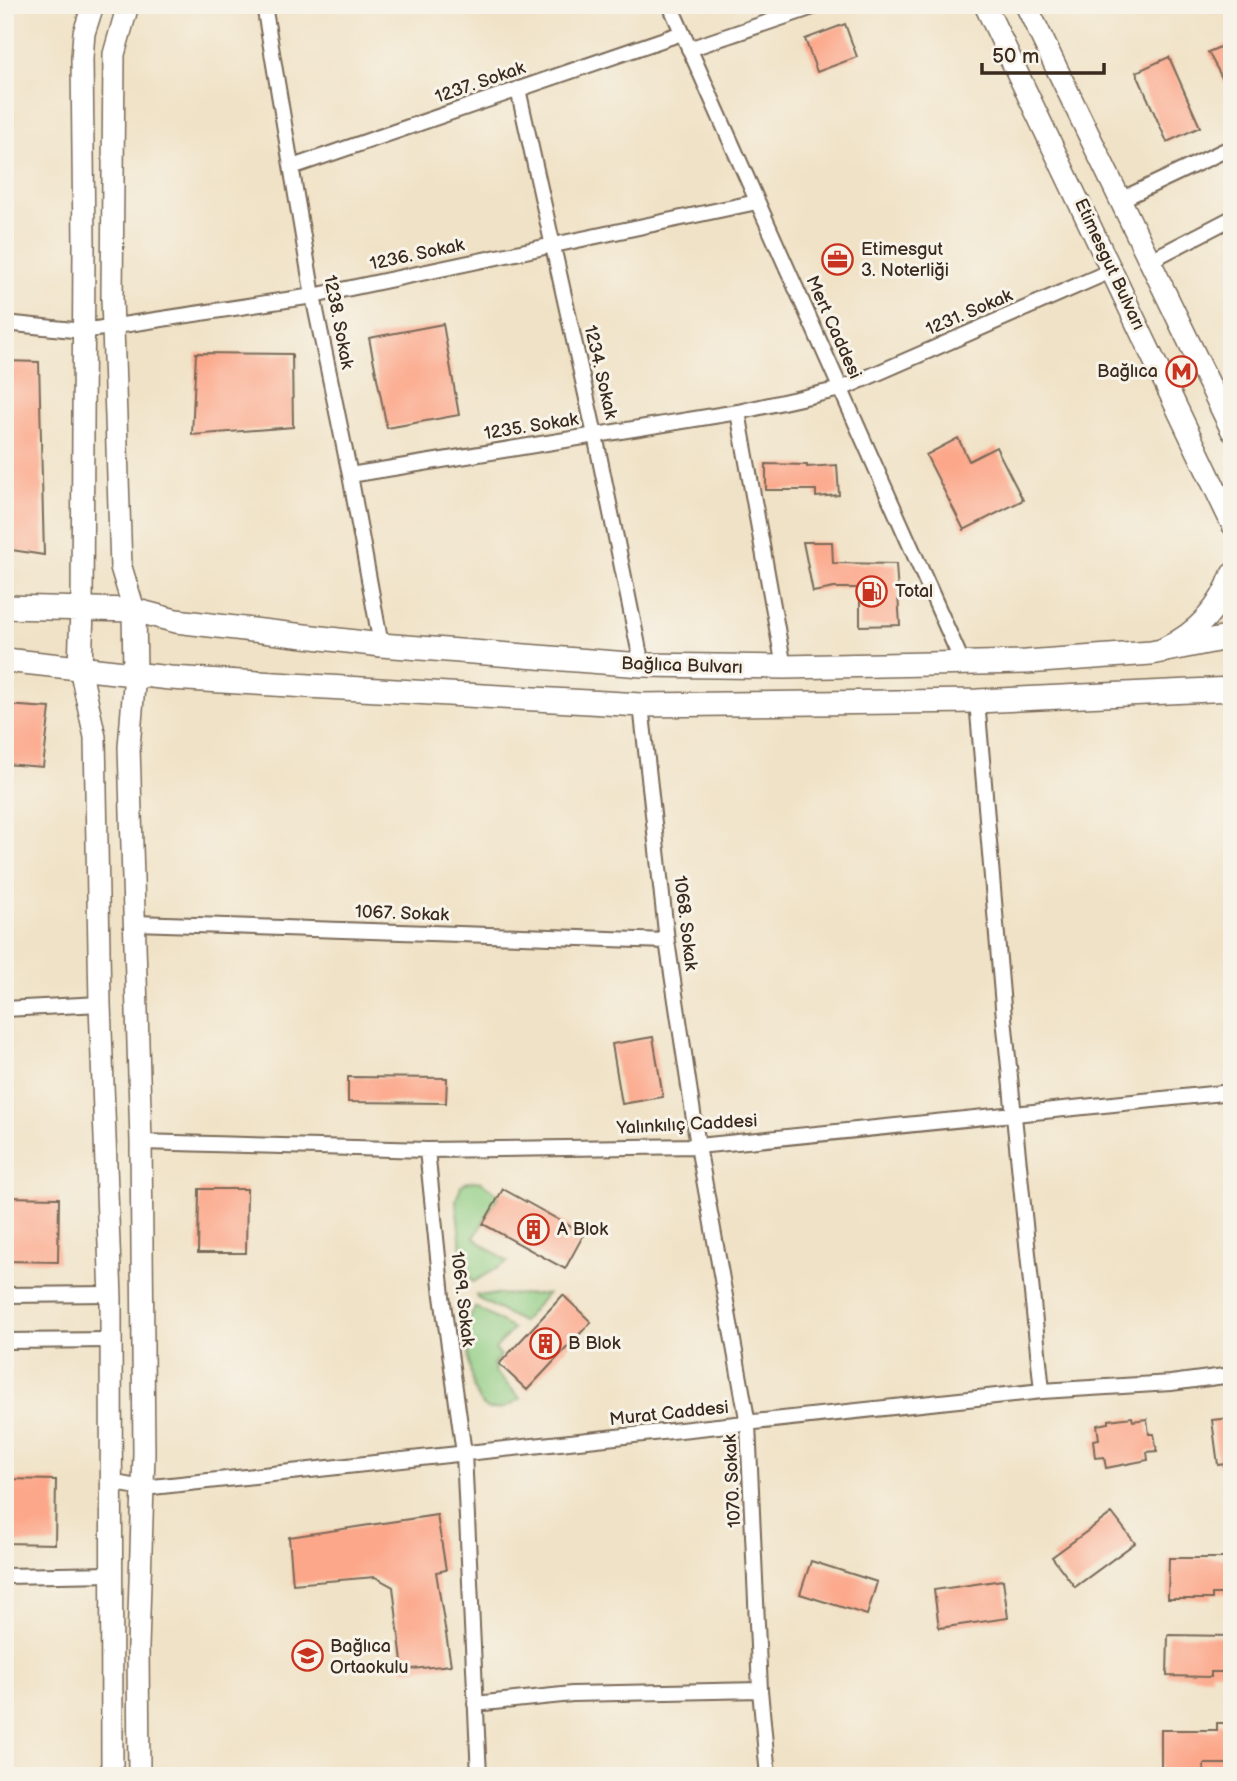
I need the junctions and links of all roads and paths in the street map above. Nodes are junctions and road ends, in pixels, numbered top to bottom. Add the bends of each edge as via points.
1 (93, 5) edge
2 (128, 5) edge
3 (264, 5) edge
4 (670, 5) edge
5 (819, 5) edge
6 (985, 5) edge
7 (1026, 5) edge
8 (682, 33) junction
9 (689, 49) junction
10 (518, 89) junction
11 (1232, 148) edge
12 (292, 167) junction
13 (1120, 201) junction
14 (757, 202) junction
15 (1232, 218) edge
16 (553, 245) junction
17 (1149, 261) junction
18 (1113, 270) junction
19 (313, 296) junction
20 (5, 323) edge
21 (112, 327) junction
22 (83, 331) junction
23 (841, 388) junction
24 (738, 412) junction
25 (1232, 431) edge
26 (595, 435) junction
27 (351, 475) junction
28 (1232, 524) edge
29 (1232, 574) edge
30 (5, 607) edge
31 (82, 609) junction
32 (134, 610) junction
33 (1232, 637) edge
34 (381, 645) junction
35 (1151, 653) junction
36 (5, 660) edge
37 (963, 664) junction
38 (642, 665) junction
39 (784, 667) junction
40 (80, 668) junction
41 (135, 673) junction
42 (1232, 689) edge
43 (977, 701) junction
44 (640, 705) junction
45 (135, 923) junction
46 (667, 941) junction
47 (100, 1004) junction
48 (5, 1009) edge
49 (1232, 1092) edge
50 (1014, 1114) junction
51 (141, 1142) junction
52 (698, 1146) junction
53 (427, 1150) junction
54 (110, 1294) junction
55 (5, 1295) edge
56 (111, 1340) junction
57 (5, 1341) edge
58 (1232, 1375) edge
59 (1042, 1391) junction
60 (748, 1424) junction
61 (464, 1453) junction
62 (110, 1482) junction
63 (143, 1488) junction
64 (112, 1574) junction
65 (5, 1576) edge
66 (760, 1690) junction
67 (475, 1704) junction
68 (113, 1776) edge
69 (139, 1776) edge
70 (479, 1776) edge
71 (768, 1776) edge

1 - 22 main road via 82,58
2 - 21 main road via 114,54
3 - 12 street, 1238. Sokak
4 - 8 street, Mert Caddesi
5 - 9 street
6 - 18 main road, Etimesgut Bulvarı
7 - 13 main road, Etimesgut Bulvarı
8 - 9 street, Mert Caddesi
8 - 10 street, 1237. Sokak
9 - 14 street, Mert Caddesi
10 - 12 street, 1237. Sokak
10 - 16 street, 1234. Sokak
11 - 13 street
12 - 19 street, 1238. Sokak
13 - 17 main road, Etimesgut Bulvarı
14 - 16 street, 1236. Sokak
14 - 23 street, Mert Caddesi
15 - 17 street
16 - 19 street, 1236. Sokak
16 - 26 street, 1234. Sokak
17 - 25 main road, Etimesgut Bulvarı
18 - 23 street, 1231. Sokak
18 - 28 main road, Etimesgut Bulvarı
19 - 21 street, 1236. Sokak
19 - 27 street, 1238. Sokak
20 - 22 street, 1236. Sokak
21 - 22 street, 1236. Sokak
21 - 32 main road via 121,567
22 - 31 main road
23 - 24 street, 1235. Sokak
23 - 37 street, Mert Caddesi
24 - 26 street, 1235. Sokak
24 - 39 street
26 - 27 street, 1235. Sokak
26 - 38 street, 1234. Sokak
27 - 34 street, 1238. Sokak
29 - 35 main road via 1220,601 1202,624 1178,642
30 - 31 main road
31 - 32 main road, Bağlıca Bulvarı
31 - 40 main road
32 - 34 main road, Bağlıca Bulvarı via 176,621
32 - 41 main road
33 - 35 main road, Bağlıca Bulvarı
34 - 38 main road, Bağlıca Bulvarı
35 - 37 main road, Bağlıca Bulvarı
36 - 40 main road
37 - 39 main road, Bağlıca Bulvarı
38 - 39 main road, Bağlıca Bulvarı
40 - 41 main road
40 - 47 main road via 95,737
41 - 44 main road
41 - 45 main road via 129,747
42 - 43 main road
43 - 44 main road
43 - 50 street
44 - 46 street, 1068. Sokak
45 - 46 street, 1067. Sokak
45 - 51 main road
46 - 52 street, 1068. Sokak
47 - 48 street
47 - 54 main road
49 - 50 street, Yalınkılıç Caddesi
50 - 52 street, Yalınkılıç Caddesi
50 - 59 street
51 - 53 street, Yalınkılıç Caddesi
51 - 63 main road
52 - 53 street, Yalınkılıç Caddesi
52 - 60 street, 1070. Sokak
53 - 61 street, 1069. Sokak
54 - 55 street
54 - 56 main road
56 - 57 street
56 - 62 main road
58 - 59 street, Murat Caddesi
59 - 60 street, Murat Caddesi
60 - 61 street, Murat Caddesi
60 - 66 street, 1070. Sokak
61 - 63 street, Murat Caddesi
61 - 67 street, 1069. Sokak
62 - 63 street, Murat Caddesi
62 - 64 main road
63 - 69 main road
64 - 65 street
64 - 68 main road
66 - 67 street via 572,1694
66 - 71 street, 1070. Sokak
67 - 70 street, 1069. Sokak

